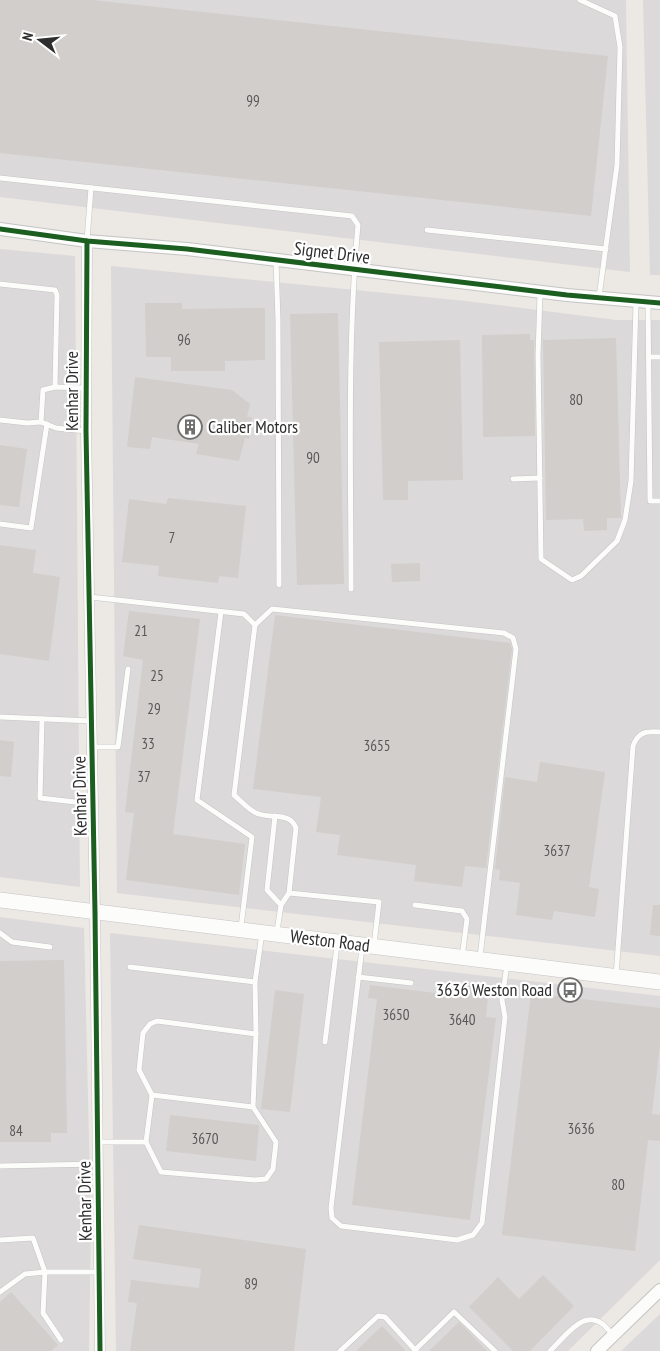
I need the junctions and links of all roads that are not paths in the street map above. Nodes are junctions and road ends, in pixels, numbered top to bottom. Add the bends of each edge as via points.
1 (580, 0) edge
2 (0, 178) edge
3 (91, 188) junction
4 (0, 229) edge
5 (427, 230) dead end
6 (87, 241) junction
7 (606, 249) junction
8 (276, 260) junction
9 (354, 270) junction
10 (0, 284) edge
11 (540, 292) junction
12 (599, 298) junction
13 (648, 303) edge
14 (649, 357) junction
15 (660, 357) edge
16 (54, 387) junction
17 (86, 388) junction
18 (0, 420) edge
19 (41, 422) junction
20 (47, 424) junction
21 (86, 431) junction
22 (540, 478) junction
23 (513, 479) dead end
24 (660, 501) edge
25 (0, 524) edge
26 (279, 585) dead end
27 (351, 589) dead end
28 (90, 597) junction
29 (221, 612) junction
30 (255, 625) junction
31 (128, 669) dead end
32 (0, 717) edge
33 (42, 719) junction
34 (92, 721) junction
35 (660, 732) edge
36 (93, 747) junction
37 (94, 804) junction
38 (275, 816) junction
39 (289, 893) junction
40 (0, 900) edge
41 (415, 905) dead end
42 (280, 906) junction
43 (95, 912) junction
44 (241, 930) junction
45 (262, 932) junction
46 (0, 933) edge
47 (277, 934) junction
48 (338, 942) junction
49 (50, 946) dead end
50 (368, 946) junction
51 (462, 957) junction
52 (479, 960) junction
53 (507, 963) junction
54 (130, 967) dead end
55 (616, 976) junction
56 (358, 977) junction
57 (254, 982) junction
58 (660, 982) edge
59 (411, 983) dead end
60 (256, 1034) junction
61 (325, 1042) dead end
62 (152, 1095) junction
63 (253, 1107) junction
64 (98, 1142) junction
65 (146, 1142) junction
66 (98, 1164) junction
67 (0, 1166) edge
68 (0, 1240) edge
69 (46, 1272) junction
70 (99, 1272) junction
71 (660, 1290) edge
72 (0, 1292) edge
73 (613, 1335) junction
74 (61, 1340) dead end
75 (100, 1351) edge
76 (340, 1351) edge
77 (416, 1351) edge
78 (495, 1351) edge
79 (550, 1351) edge
80 (597, 1351) edge

1 - 7 lane via 615,16 620,47 617,166
2 - 3 lane
3 - 6 lane
3 - 9 lane via 352,216 358,225
4 - 6 street, Signet Drive
5 - 7 lane
6 - 8 street, Signet Drive
6 - 17 street, Kenhar Drive
7 - 12 lane
8 - 9 street, Signet Drive
8 - 26 lane
9 - 11 street, Signet Drive
9 - 27 lane
10 - 16 lane via 55,290
11 - 12 street, Signet Drive
11 - 22 lane
12 - 13 street, Signet Drive
13 - 14 lane
13 - 22 lane via 626,520 618,541 581,576 572,580 541,559
14 - 15 lane
14 - 24 lane via 650,501
16 - 17 lane
16 - 19 lane via 43,390
17 - 21 street, Kenhar Drive
18 - 19 lane
19 - 20 lane
20 - 21 lane
20 - 25 lane via 31,528
21 - 28 street, Kenhar Drive
22 - 23 lane
28 - 29 lane
28 - 34 street, Kenhar Drive
29 - 30 lane via 244,614
29 - 44 lane via 197,800 252,837
30 - 38 lane via 234,795 257,814
30 - 52 lane via 272,609 504,633 513,638 516,649
31 - 36 lane via 118,747
32 - 33 lane
33 - 34 lane
33 - 37 lane via 40,798
34 - 36 street, Kenhar Drive
35 - 55 lane via 641,734 633,746
36 - 37 street, Kenhar Drive
37 - 43 street, Kenhar Drive
38 - 39 lane via 289,818 296,828
38 - 42 lane via 268,890
39 - 42 lane
39 - 50 lane via 379,902
40 - 43 main road, Weston Road
41 - 51 lane via 466,914
42 - 47 lane
43 - 44 main road, Weston Road
43 - 64 street, Kenhar Drive
44 - 45 main road, Weston Road
45 - 47 main road, Weston Road
45 - 57 lane
46 - 49 lane via 12,942
47 - 48 main road, Weston Road
48 - 50 main road, Weston Road
48 - 61 lane
50 - 51 main road, Weston Road
50 - 56 lane
51 - 52 main road, Weston Road
52 - 53 main road, Weston Road
53 - 55 main road, Weston Road
53 - 56 lane via 502,1000 505,1017 482,1223 473,1235 457,1240 341,1226 332,1218
54 - 57 lane
55 - 58 main road, Weston Road
56 - 59 lane
57 - 60 lane
60 - 62 lane via 157,1021 150,1024 143,1034 139,1070
60 - 63 lane
62 - 63 lane
62 - 65 lane
63 - 65 lane via 276,1142 273,1169 266,1180 162,1172
64 - 65 lane
64 - 66 street, Kenhar Drive
66 - 67 lane
66 - 70 street, Kenhar Drive
68 - 69 lane via 33,1238
69 - 70 lane
69 - 72 lane via 25,1274
69 - 74 lane via 43,1312
70 - 75 street, Kenhar Drive
71 - 73 street
73 - 79 lane via 596,1320 587,1319
73 - 80 street
76 - 77 lane via 378,1316 385,1317
77 - 78 lane via 454,1312

